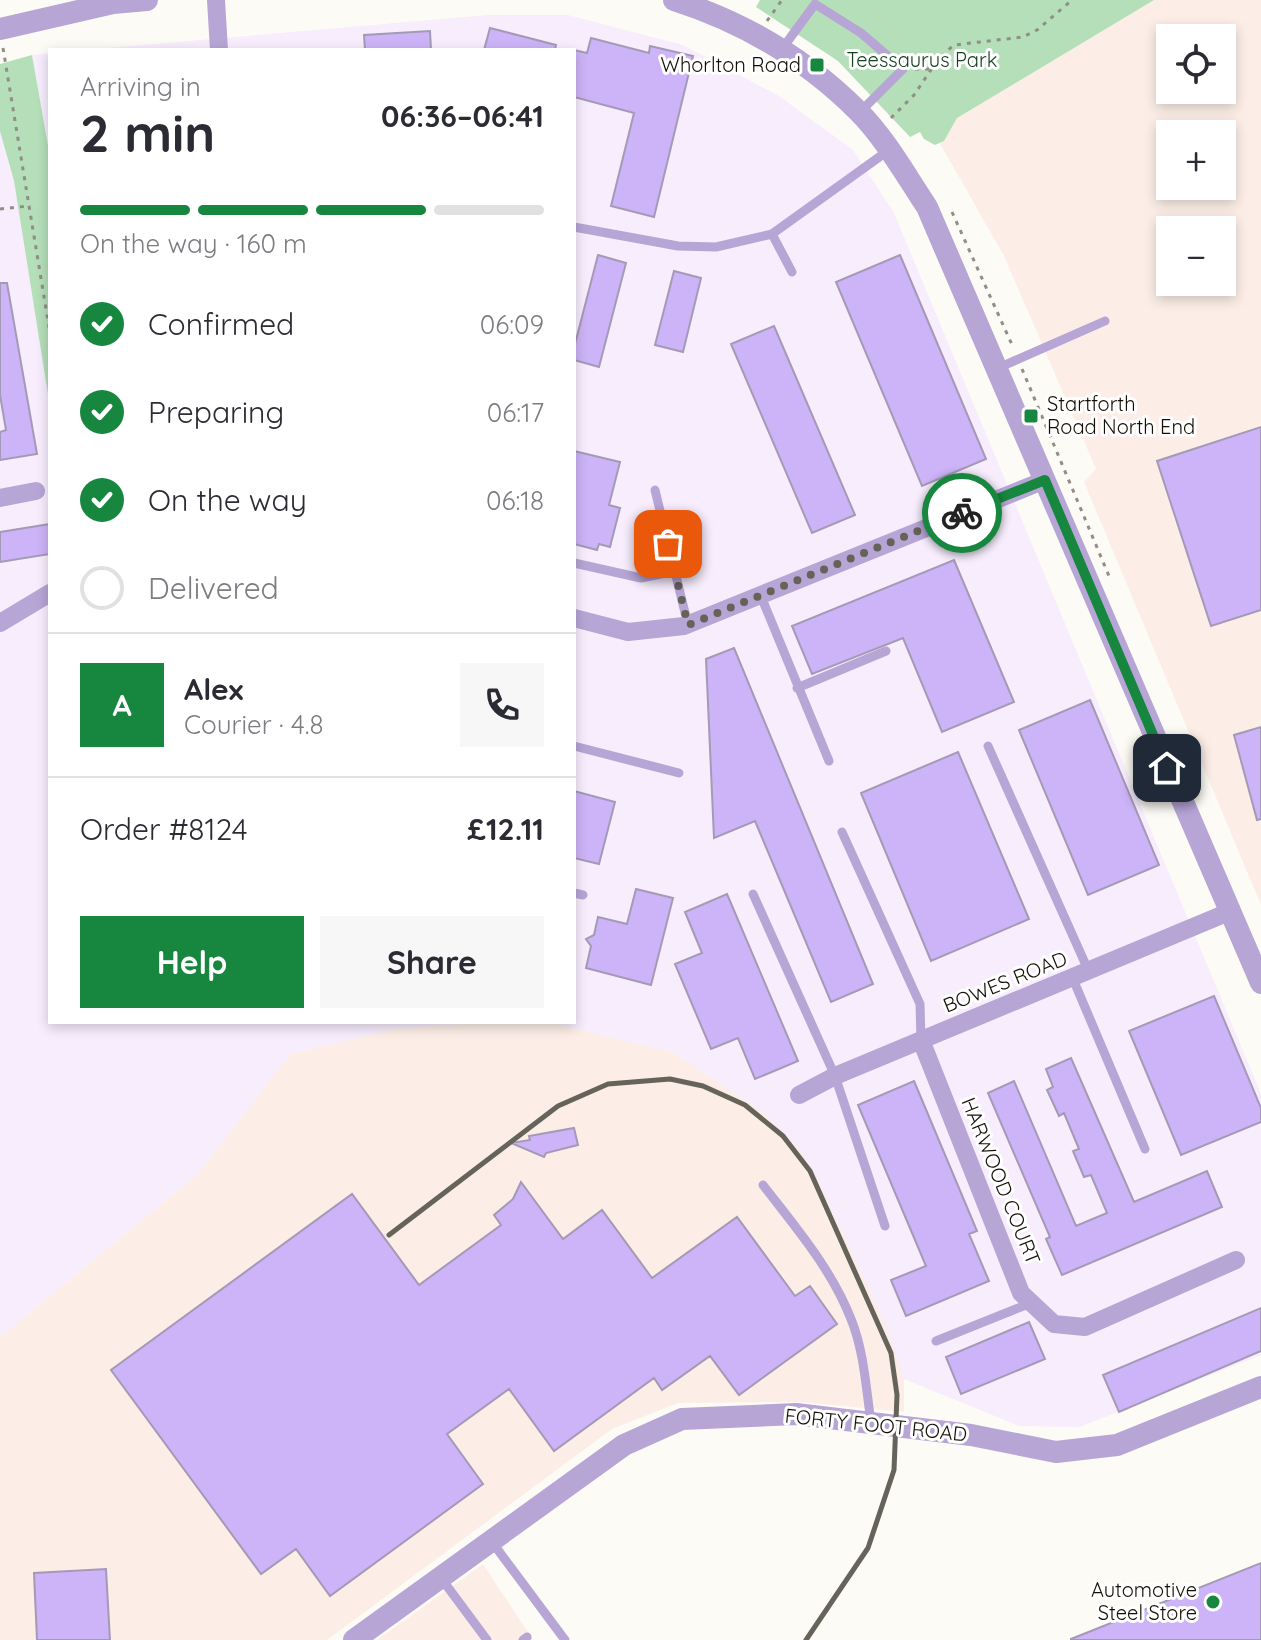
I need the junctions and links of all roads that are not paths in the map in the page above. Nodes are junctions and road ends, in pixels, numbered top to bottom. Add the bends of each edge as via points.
1 (147, 0) edge
2 (216, 0) edge
3 (674, 0) edge
4 (124, 1) edge
5 (1, 34) edge
6 (219, 48) edge
7 (782, 49) junction
8 (860, 112) junction
9 (889, 150) junction
10 (576, 227) edge
11 (772, 234) junction
12 (792, 272) dead end
13 (1105, 321) dead end
14 (998, 368) junction
15 (1045, 480) junction
16 (655, 490) dead end
17 (36, 491) dead end
18 (0, 498) edge
19 (576, 563) edge
20 (675, 571) junction
21 (48, 594) edge
22 (760, 594) junction
23 (576, 619) edge
24 (0, 623) edge
25 (688, 625) junction
26 (886, 651) dead end
27 (797, 688) junction
28 (988, 746) dead end
29 (576, 747) edge
30 (829, 761) dead end
31 (679, 773) dead end
32 (842, 832) dead end
33 (753, 894) dead end
34 (1229, 912) junction
35 (1081, 975) junction
36 (1261, 983) edge
37 (921, 1040) junction
38 (835, 1076) junction
39 (799, 1095) dead end
40 (1145, 1149) dead end
41 (763, 1185) dead end
42 (885, 1226) dead end
43 (1236, 1260) dead end
44 (1031, 1303) junction
45 (936, 1341) dead end
46 (1261, 1387) edge
47 (871, 1422) junction
48 (490, 1540) junction
49 (441, 1578) junction
50 (354, 1640) edge
51 (487, 1640) edge
52 (565, 1640) edge

1 - 4 street
2 - 6 street
3 - 7 street via 709,11
4 - 5 street
7 - 8 street
7 - 8 lane via 815,4 861,33 903,69
8 - 9 street
9 - 11 lane
9 - 14 street via 927,207
10 - 11 lane via 678,246 716,247
11 - 12 lane
13 - 14 lane
14 - 15 street
15 - 22 street
15 - 34 street
16 - 20 lane
17 - 18 street
19 - 20 lane via 641,578
20 - 25 lane
21 - 24 street
22 - 25 street
22 - 27 lane
23 - 25 street via 628,632
26 - 27 lane
27 - 30 lane
28 - 35 lane
29 - 31 lane
32 - 37 lane via 920,1004
33 - 38 lane
34 - 35 street, BOWES ROAD
34 - 36 street
35 - 37 street, BOWES ROAD
35 - 40 lane
37 - 38 street, BOWES ROAD
37 - 44 street, HARWOOD COURT via 1021,1293
38 - 39 street, BOWES ROAD
38 - 42 lane
41 - 47 lane via 819,1256 851,1319
43 - 44 street, HARWOOD COURT via 1085,1327 1054,1324
44 - 45 lane
46 - 47 street, FORTY FOOT ROAD via 1117,1445 1056,1452
47 - 48 street, FORTY FOOT ROAD via 796,1414 682,1419 624,1445
48 - 49 street, FORTY FOOT ROAD
48 - 52 lane
49 - 50 street, FORTY FOOT ROAD
49 - 51 lane

